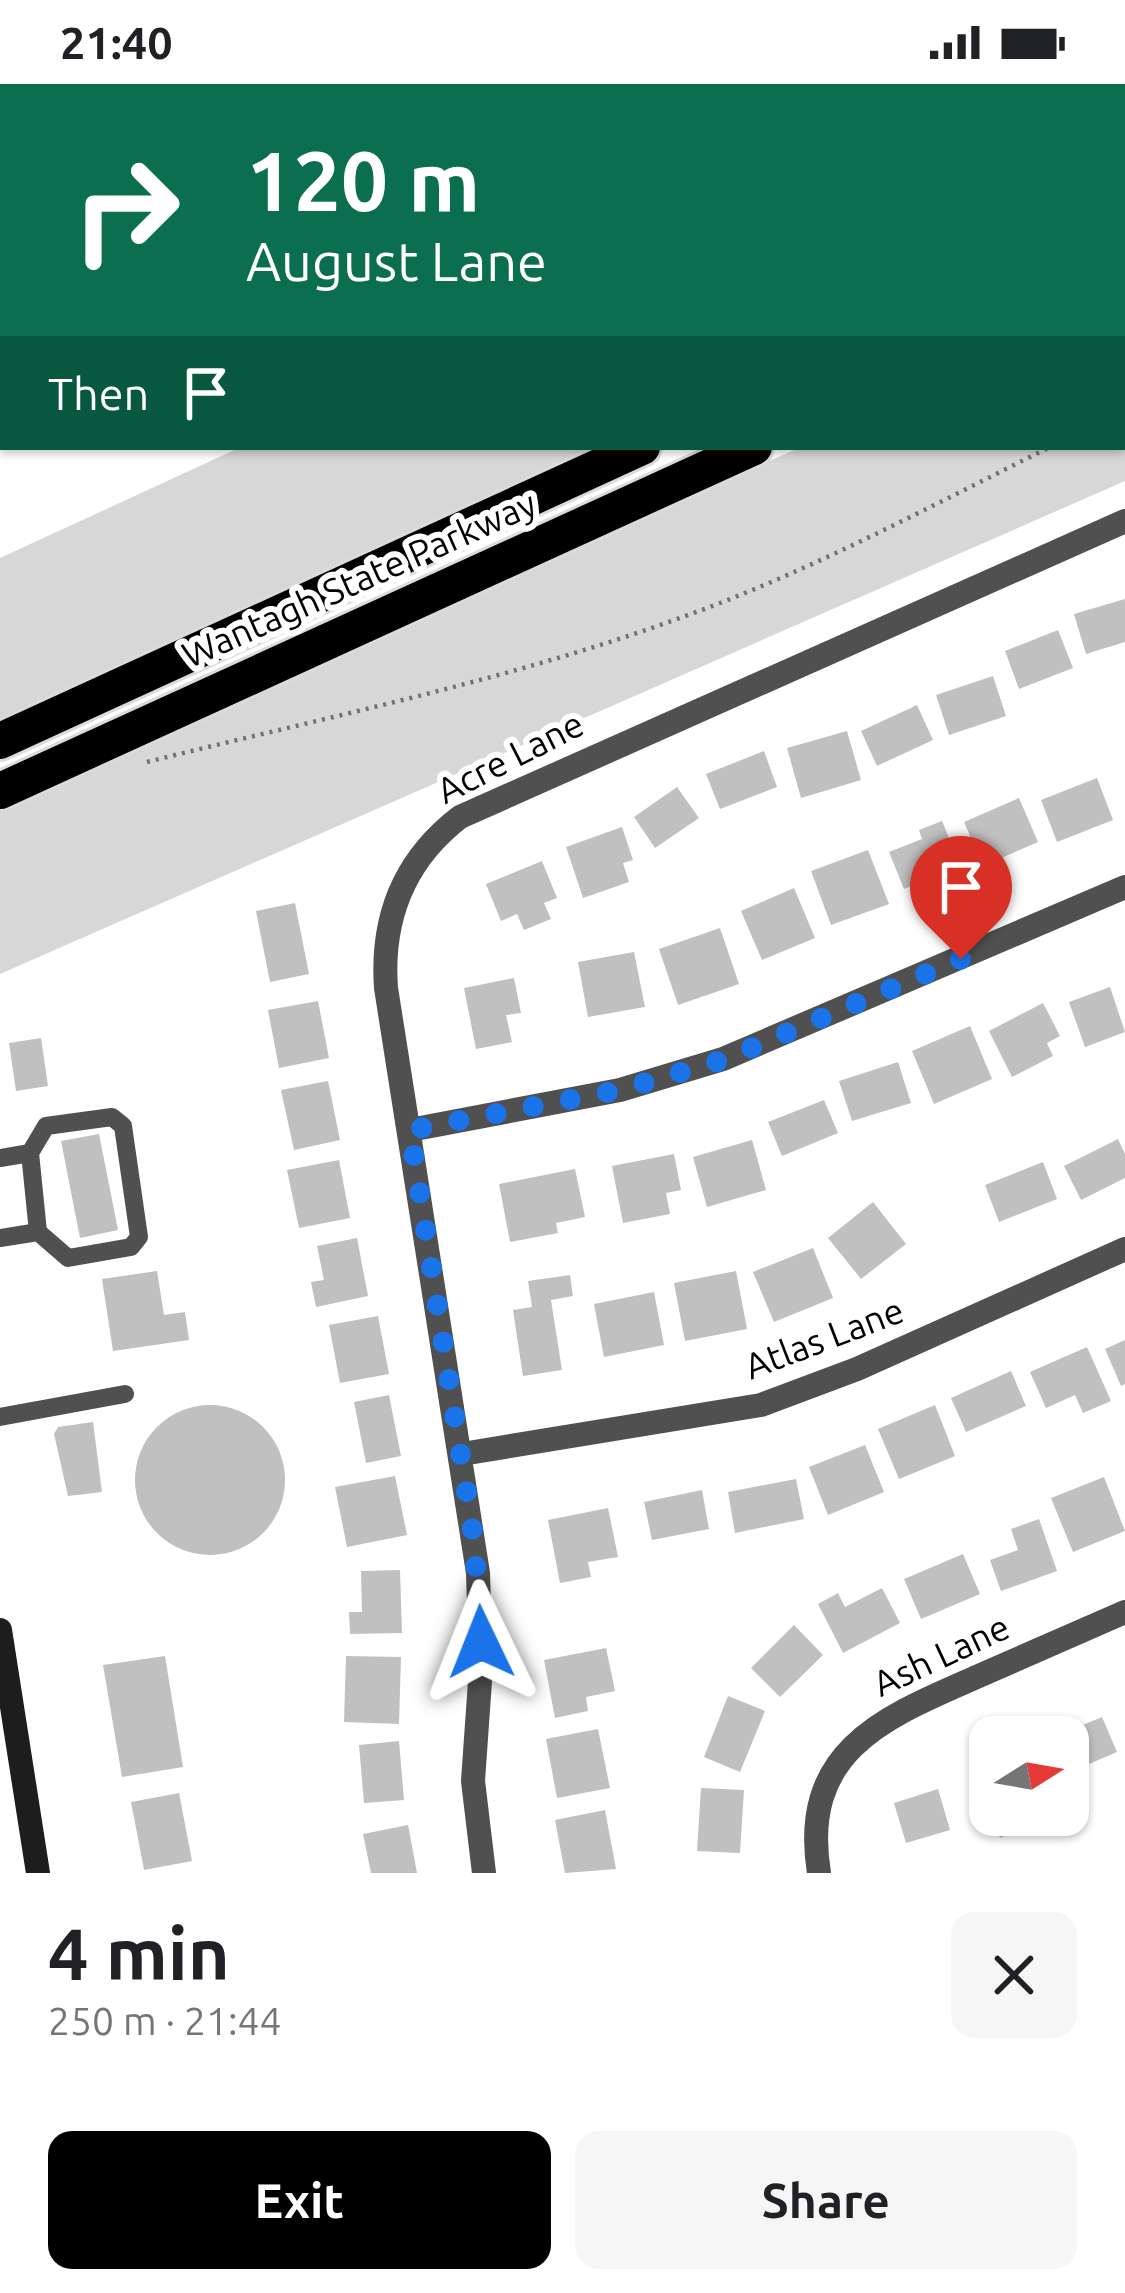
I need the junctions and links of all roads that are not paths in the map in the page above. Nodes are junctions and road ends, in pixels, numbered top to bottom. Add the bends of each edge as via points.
1 (635, 450) edge
2 (747, 450) edge
3 (1125, 521) edge
4 (0, 741) edge
5 (0, 791) edge
6 (1125, 886) edge
7 (410, 1130) junction
8 (30, 1154) junction
9 (0, 1158) edge
10 (38, 1232) junction
11 (0, 1238) edge
12 (1125, 1249) edge
13 (125, 1394) dead end
14 (0, 1417) edge
15 (462, 1454) junction
16 (1125, 1612) edge
17 (0, 1630) edge
18 (2, 1658) edge
19 (38, 1873) edge
20 (484, 1873) edge
21 (818, 1873) edge

1 - 4 highway, Wantagh State Parkway
2 - 5 highway, Wantagh State Parkway
3 - 7 street, Acre Lane via 554,772 441,831 407,874 383,950
6 - 7 street via 723,1060 620,1090
7 - 15 street, Acre Lane
8 - 9 lane
8 - 10 lane
8 - 10 lane via 46,1126 112,1117 122,1126 139,1237 131,1247 68,1258
10 - 11 lane
12 - 15 street, Atlas Lane via 760,1405
13 - 14 lane
15 - 20 street, Acre Lane via 482,1616 472,1760
16 - 21 street, Ash Lane via 874,1725 823,1791 815,1823
17 - 18 street
18 - 19 street

